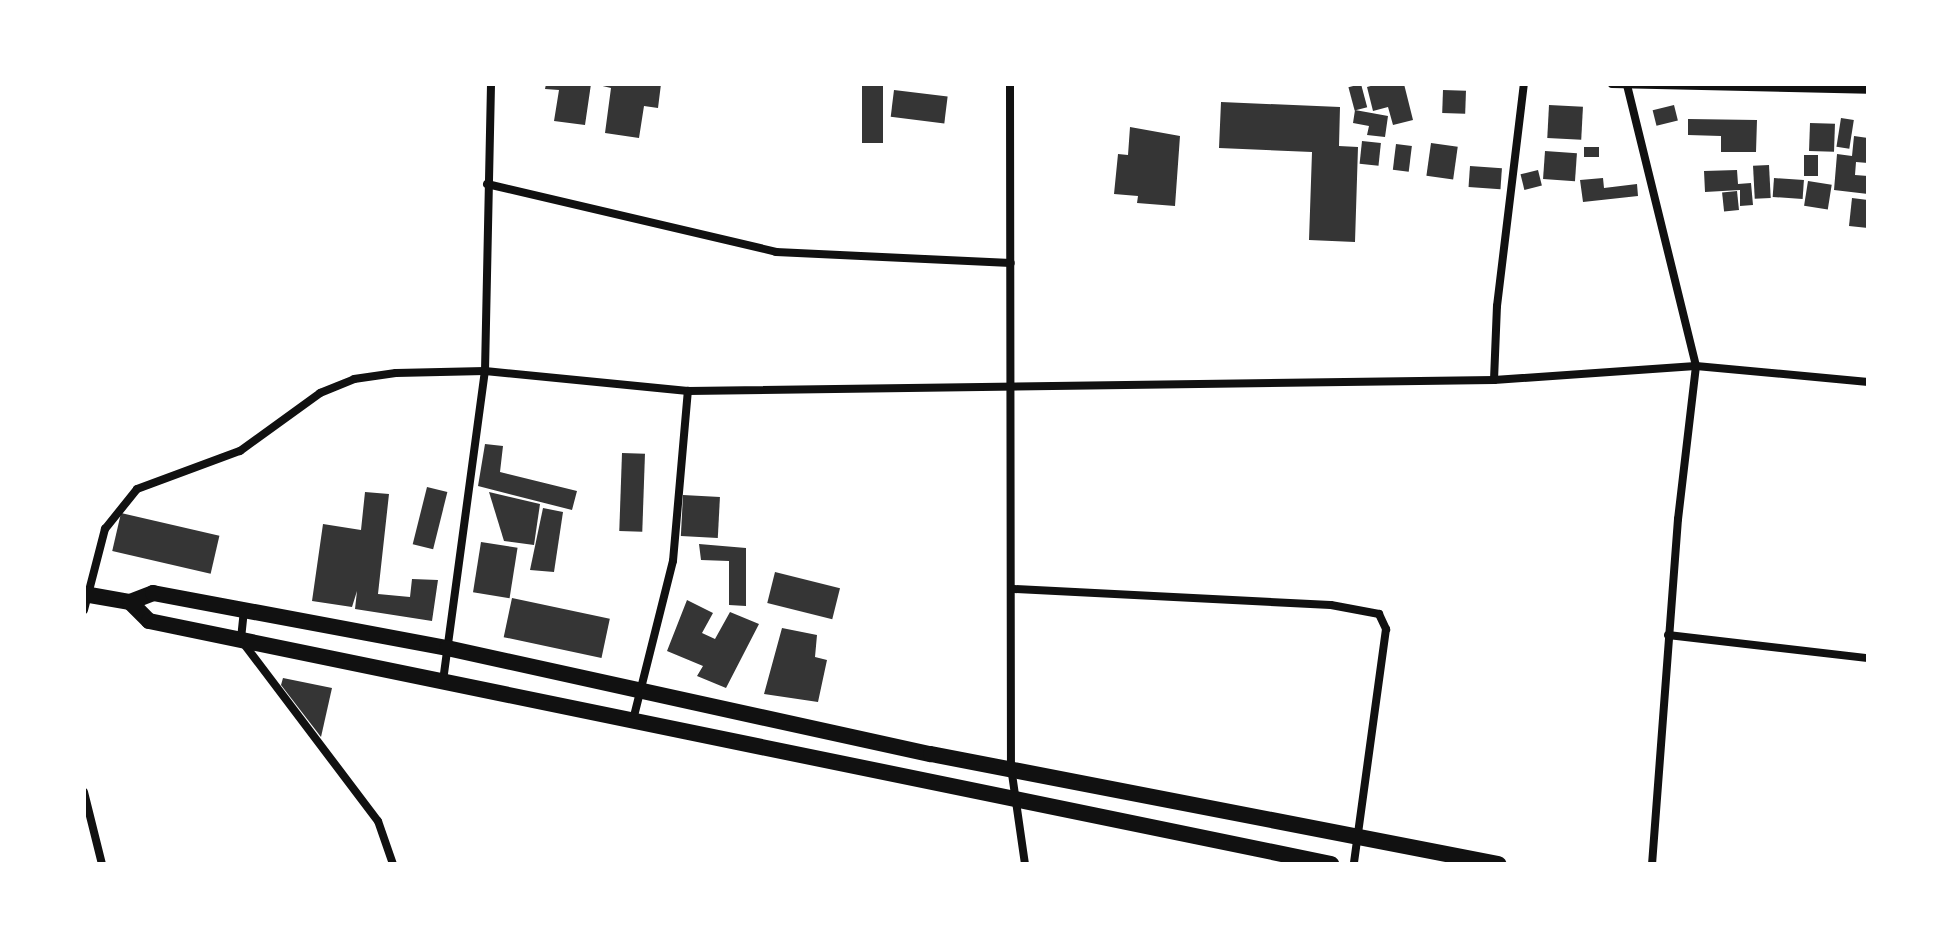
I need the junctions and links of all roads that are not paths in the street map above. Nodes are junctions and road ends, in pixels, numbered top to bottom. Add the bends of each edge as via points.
1 (491, 84) edge
2 (1010, 84) edge
3 (1524, 84) edge
4 (1612, 84) edge
5 (1627, 85) edge
6 (1686, 86) edge
7 (1868, 90) edge
8 (487, 184) junction
9 (1011, 263) junction
10 (1696, 366) junction
11 (485, 371) junction
12 (1494, 380) junction
13 (1868, 382) edge
14 (1014, 389) junction
15 (688, 391) junction
16 (1014, 589) junction
17 (85, 600) edge
18 (130, 602) junction
19 (244, 610) junction
20 (1668, 635) junction
21 (241, 640) junction
22 (447, 648) junction
23 (1868, 658) edge
24 (443, 681) junction
25 (640, 690) junction
26 (758, 714) junction
27 (633, 720) junction
28 (751, 744) junction
29 (1011, 767) junction
30 (84, 792) edge
31 (1012, 797) junction
32 (1357, 837) junction
33 (102, 864) edge
34 (393, 864) edge
35 (1025, 864) edge
36 (1331, 864) edge
37 (1354, 864) edge
38 (1498, 864) edge
39 (1652, 864) edge

1 - 8 street
2 - 9 street
3 - 12 street via 1497,306
4 - 5 street
5 - 6 street
5 - 10 street
6 - 7 street
8 - 9 street via 776,252
8 - 11 street
9 - 14 street
10 - 12 street
10 - 13 street
10 - 20 street
11 - 15 street
11 - 17 street via 354,379 320,393 240,451 137,489 105,529
11 - 22 street
12 - 14 street
14 - 15 street
14 - 16 street
15 - 25 street via 673,561
16 - 29 street
16 - 32 street via 1331,605 1379,614 1386,629
17 - 18 highway
18 - 19 highway via 153,593
18 - 21 highway via 149,621
19 - 21 street
19 - 22 highway
20 - 23 street
20 - 39 street
21 - 24 highway
21 - 34 street via 378,821
22 - 24 street
22 - 25 highway
24 - 27 highway
25 - 26 highway
25 - 27 street
26 - 28 highway
26 - 29 highway
27 - 28 highway
28 - 31 highway
29 - 31 street
29 - 32 highway
30 - 33 street
31 - 35 street
31 - 36 highway
32 - 37 street
32 - 38 highway

